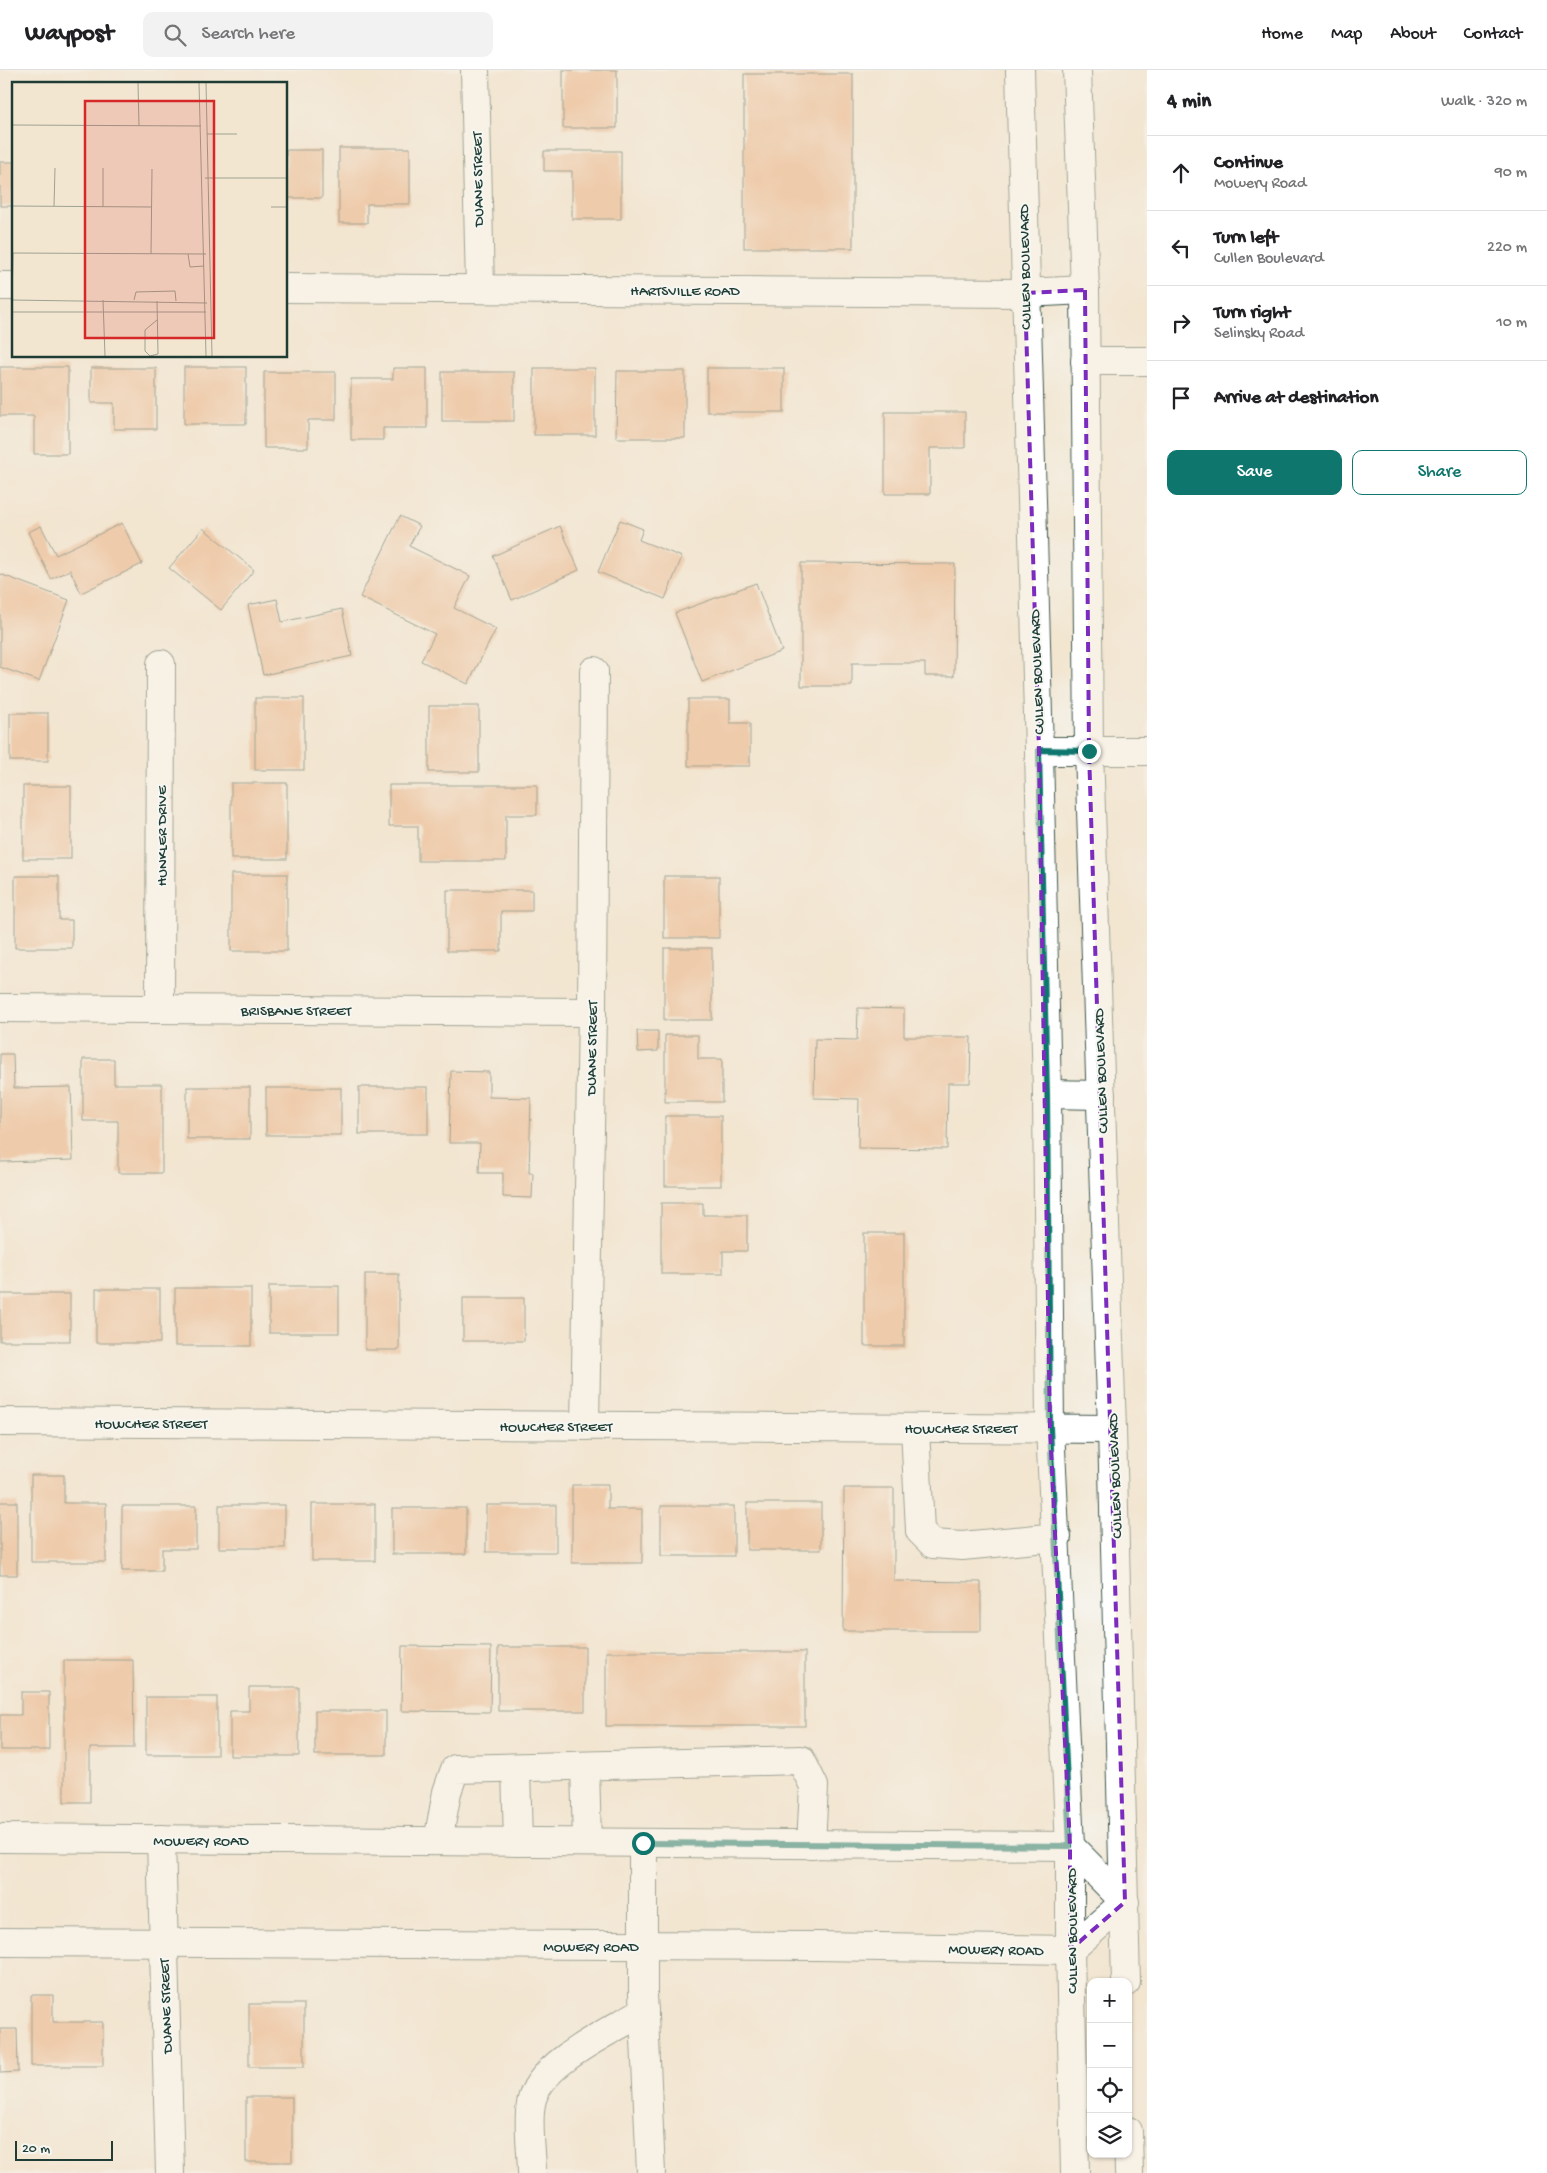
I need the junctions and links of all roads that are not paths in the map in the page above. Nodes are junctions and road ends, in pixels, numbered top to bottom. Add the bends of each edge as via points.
1 (475, 70) edge
2 (1020, 70) edge
3 (1077, 70) edge
4 (288, 288) edge
5 (480, 289) junction
6 (1084, 290) junction
7 (1025, 293) junction
8 (1147, 361) edge
9 (1084, 362) junction
10 (161, 664) dead end
11 (594, 671) dead end
12 (1039, 750) junction
13 (1089, 751) junction
14 (1147, 752) edge
15 (0, 1008) edge
16 (160, 1009) junction
17 (592, 1012) junction
18 (1047, 1094) junction
19 (1101, 1095) junction
20 (0, 1422) edge
21 (585, 1426) junction
22 (915, 1428) junction
23 (1050, 1428) junction
24 (1112, 1429) junction
25 (1057, 1537) junction
26 (585, 1766) junction
27 (516, 1768) junction
28 (0, 1838) edge
29 (161, 1839) junction
30 (438, 1841) junction
31 (518, 1842) junction
32 (588, 1842) junction
33 (643, 1843) junction
34 (811, 1845) junction
35 (1070, 1846) junction
36 (1125, 1902) junction
37 (0, 1942) edge
38 (163, 1943) junction
39 (643, 1946) junction
40 (1070, 1950) junction
41 (1126, 1978) edge
42 (644, 2011) junction
43 (1129, 2158) edge
44 (170, 2173) edge
45 (532, 2173) edge
46 (651, 2173) edge
47 (1075, 2173) edge
48 (1129, 2173) edge

1 - 5 street, DUANE STREET
2 - 7 street, CULLEN BOULEVARD
3 - 6 street, CULLEN BOULEVARD
4 - 5 street, HARTSVILLE ROAD
5 - 7 street, HARTSVILLE ROAD
6 - 7 street, HARTSVILLE ROAD
6 - 9 street, CULLEN BOULEVARD
7 - 12 street, CULLEN BOULEVARD
8 - 9 street
9 - 13 street, CULLEN BOULEVARD
10 - 16 street, HUNKLER DRIVE
11 - 17 street, DUANE STREET
12 - 13 street
12 - 18 street, CULLEN BOULEVARD
13 - 14 street
13 - 19 street, CULLEN BOULEVARD
15 - 16 street, BRISBANE STREET
16 - 17 street, BRISBANE STREET
17 - 21 street, DUANE STREET
18 - 19 street
18 - 23 street, CULLEN BOULEVARD
19 - 24 street, CULLEN BOULEVARD
20 - 21 street, HOWCHER STREET
21 - 22 street, HOWCHER STREET
22 - 23 street, HOWCHER STREET
22 - 25 street via 920,1531 933,1544 962,1546
23 - 24 street, HOWCHER STREET
23 - 25 street, CULLEN BOULEVARD
24 - 36 street, CULLEN BOULEVARD
25 - 35 street, CULLEN BOULEVARD
26 - 27 street
26 - 32 street
26 - 34 street via 801,1760 814,1786
27 - 30 street via 455,1769 447,1792
27 - 31 street
28 - 29 street, MOWERY ROAD
29 - 30 street, MOWERY ROAD
29 - 38 street, DUANE STREET
30 - 31 street, MOWERY ROAD
31 - 32 street, MOWERY ROAD
32 - 33 street, MOWERY ROAD
33 - 34 street, MOWERY ROAD
33 - 39 street
34 - 35 street, MOWERY ROAD
35 - 36 street
35 - 40 street, CULLEN BOULEVARD
36 - 40 street
36 - 41 street, CULLEN BOULEVARD
37 - 38 street, MOWERY ROAD
38 - 39 street, MOWERY ROAD
38 - 44 street, DUANE STREET
39 - 40 street, MOWERY ROAD
39 - 42 street
40 - 47 street, CULLEN BOULEVARD
42 - 45 street via 561,2061 540,2081 531,2103
42 - 46 street
43 - 48 street

